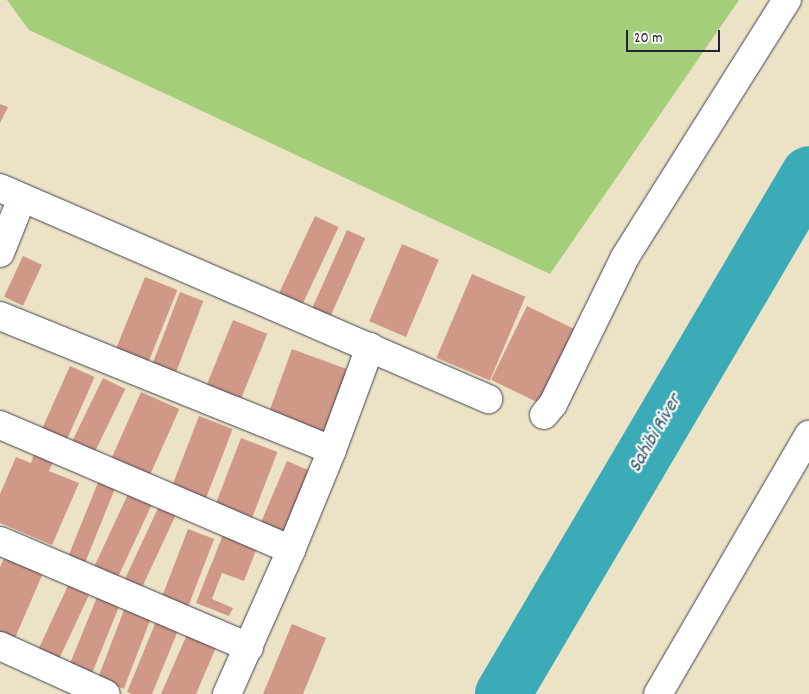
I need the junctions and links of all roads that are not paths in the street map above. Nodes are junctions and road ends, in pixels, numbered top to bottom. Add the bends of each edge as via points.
1 (787, 0) edge
2 (11, 193) edge
3 (0, 253) edge
4 (0, 316) edge
5 (370, 347) junction
6 (488, 399) dead end
7 (544, 415) dead end
8 (2, 430) edge
9 (809, 434) edge
10 (332, 450) junction
11 (0, 541) edge
12 (291, 550) junction
13 (0, 646) edge
14 (249, 647) junction
15 (106, 694) edge
16 (227, 694) edge
17 (658, 694) edge

1 - 7 street via 625,257 553,404
2 - 3 street
2 - 5 street
4 - 10 street
5 - 6 street
5 - 10 street
8 - 12 street
9 - 17 street
10 - 12 street
11 - 14 street
12 - 14 street
13 - 15 street
14 - 16 street

